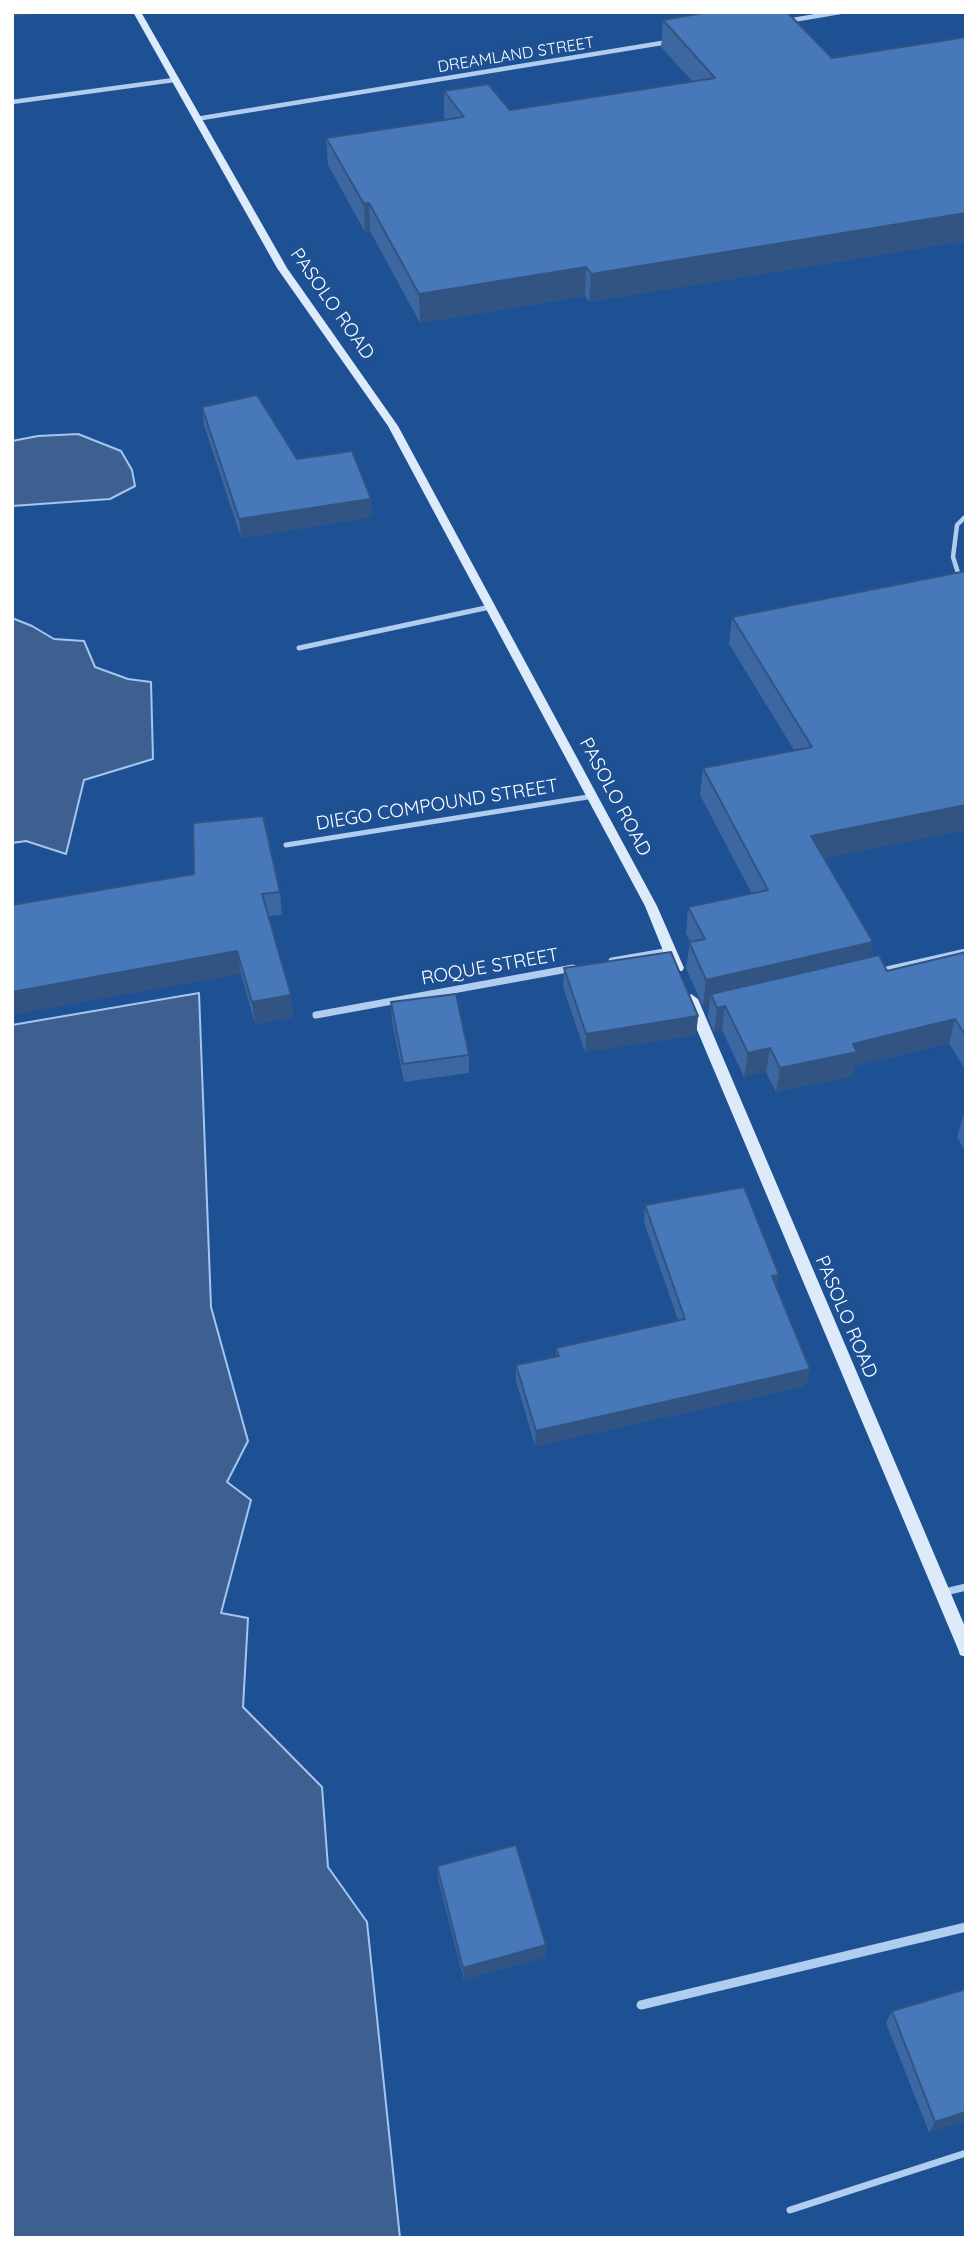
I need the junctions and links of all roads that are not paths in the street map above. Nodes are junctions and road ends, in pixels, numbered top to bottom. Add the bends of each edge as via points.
1 (136, 12) edge
2 (840, 12) edge
3 (774, 23) edge
4 (681, 40) edge
5 (174, 80) junction
6 (12, 102) edge
7 (196, 119) junction
8 (966, 516) edge
9 (962, 583) edge
10 (490, 607) junction
11 (299, 648) dead end
12 (594, 796) junction
13 (286, 845) dead end
14 (670, 951) junction
15 (966, 952) edge
16 (602, 963) edge
17 (589, 966) edge
18 (872, 974) edge
19 (681, 976) edge
20 (686, 989) edge
21 (316, 1015) dead end
22 (966, 1587) edge
23 (942, 1593) junction
24 (966, 1649) edge
25 (966, 1927) edge
26 (641, 2005) dead end
27 (966, 2153) edge
28 (790, 2210) dead end

1 - 5 street, PASOLO ROAD
2 - 3 street
4 - 7 street, DREAMLAND STREET
5 - 6 street
5 - 7 street, PASOLO ROAD
7 - 10 street, PASOLO ROAD via 282,268 393,426
8 - 9 lane via 957,525 953,557
10 - 11 street
10 - 12 street, PASOLO ROAD
12 - 13 street, DIEGO COMPOUND STREET
12 - 14 street, PASOLO ROAD
14 - 16 street
14 - 19 street, PASOLO ROAD
15 - 18 street
17 - 21 street, ROQUE STREET
20 - 23 street, PASOLO ROAD via 704,1012
22 - 23 lane
23 - 24 street, PASOLO ROAD
25 - 26 street
27 - 28 lane

